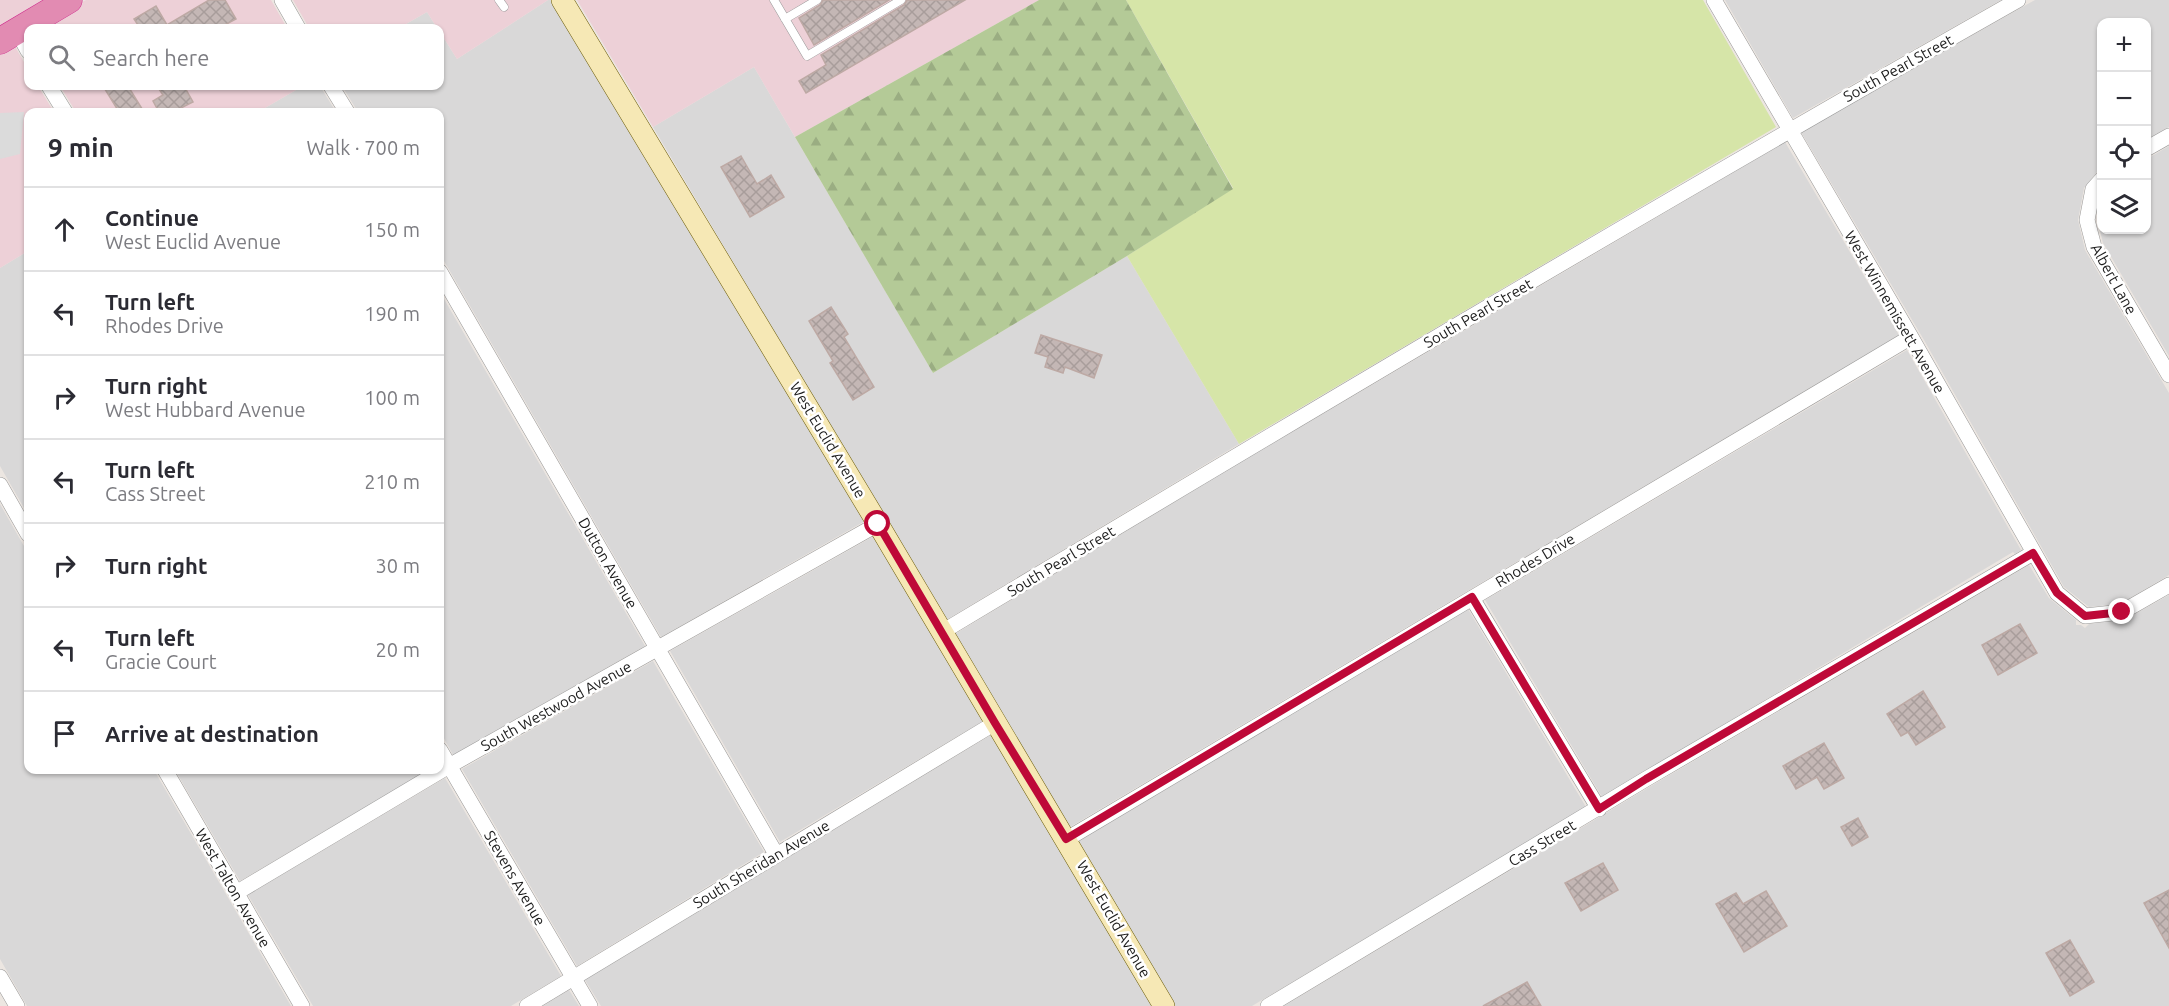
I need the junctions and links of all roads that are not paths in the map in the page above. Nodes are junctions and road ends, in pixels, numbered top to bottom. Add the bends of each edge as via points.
1 (69, 0) edge
2 (282, 0) edge
3 (562, 0) edge
4 (774, 0) edge
5 (817, 0) edge
6 (902, 0) edge
7 (1714, 0) edge
8 (2018, 0) edge
9 (785, 19) junction
10 (37, 24) edge
11 (296, 24) edge
12 (51, 90) edge
13 (333, 90) edge
14 (63, 108) edge
15 (345, 108) edge
16 (1789, 130) junction
17 (2169, 136) edge
18 (2151, 146) edge
19 (2101, 180) edge
20 (444, 280) edge
21 (1911, 338) junction
22 (2169, 375) edge
23 (0, 485) edge
24 (878, 524) junction
25 (24, 527) edge
26 (2033, 553) junction
27 (2169, 585) edge
28 (1472, 597) junction
29 (942, 632) junction
30 (657, 649) junction
31 (995, 723) junction
32 (444, 757) edge
33 (449, 766) junction
34 (444, 769) edge
35 (167, 774) edge
36 (436, 774) edge
37 (1599, 809) junction
38 (1066, 839) junction
39 (776, 854) junction
40 (236, 893) junction
41 (0, 977) edge
42 (573, 978) junction
43 (17, 1006) edge
44 (302, 1006) edge
45 (527, 1006) edge
46 (590, 1006) edge
47 (1164, 1006) edge
48 (1268, 1006) edge

1 - 10 highway
2 - 11 street
3 - 24 street, West Euclid Avenue
4 - 9 lane
5 - 9 lane
6 - 9 lane via 807,56
7 - 16 street, West Winnemissett Avenue
8 - 16 street, South Pearl Street
12 - 14 street
13 - 15 street
16 - 21 street, West Winnemissett Avenue
16 - 29 street, South Pearl Street
17 - 18 street
19 - 22 street, Albert Lane via 2093,189 2087,220 2094,247
20 - 30 street, Dutton Avenue
21 - 26 street, West Winnemissett Avenue
21 - 28 street, Rhodes Drive
23 - 25 street
24 - 29 street, West Euclid Avenue
24 - 30 street, South Westwood Avenue
26 - 27 street, West Winnemissett Avenue via 2057,593 2085,616 2122,612
26 - 37 street, Cass Street
28 - 37 street
28 - 38 street, Rhodes Drive
29 - 31 street, West Euclid Avenue
30 - 33 street, South Westwood Avenue
30 - 39 street, Dutton Avenue
31 - 38 street, West Euclid Avenue
31 - 39 street, South Sheridan Avenue
32 - 33 street, Stevens Avenue
33 - 34 street, South Westwood Avenue
33 - 42 street, Stevens Avenue
35 - 40 street, West Talton Avenue
36 - 40 street, South Westwood Avenue
37 - 48 street, Cass Street
38 - 47 street, West Euclid Avenue
39 - 42 street, South Sheridan Avenue
40 - 44 street, West Talton Avenue
41 - 43 street
42 - 45 street, South Sheridan Avenue
42 - 46 street, Stevens Avenue

